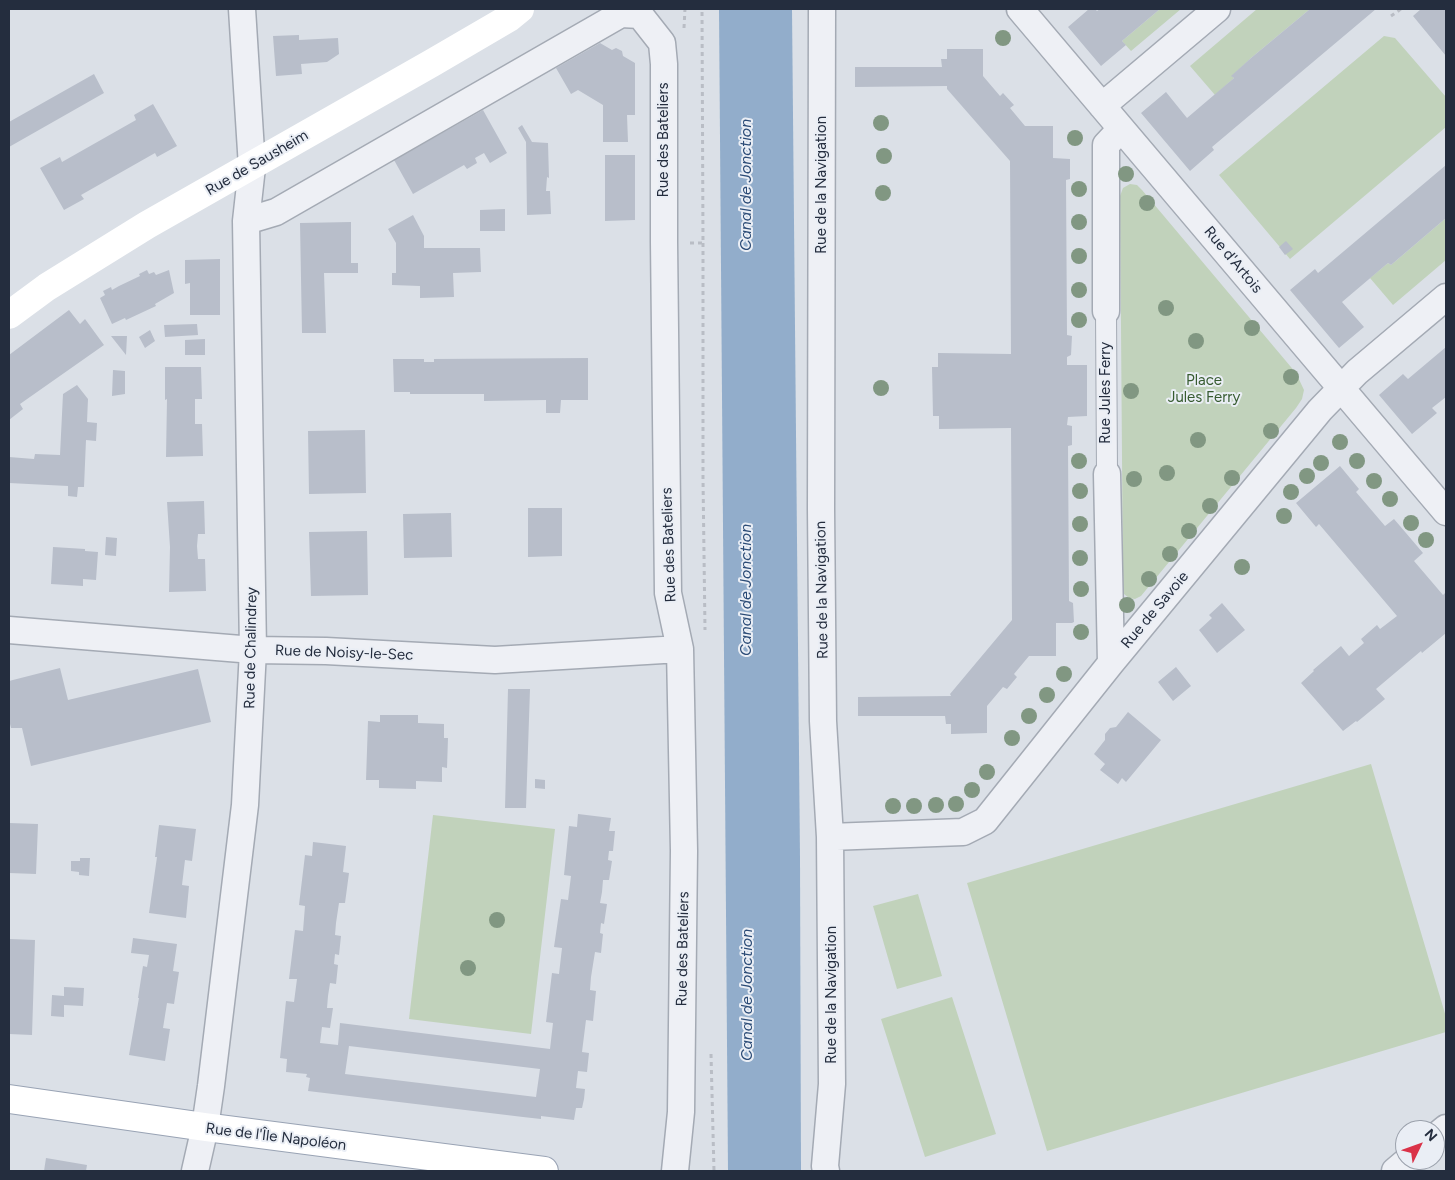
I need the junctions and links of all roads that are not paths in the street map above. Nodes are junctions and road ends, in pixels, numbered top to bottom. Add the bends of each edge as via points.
1 (242, 9) edge
2 (543, 9) edge
3 (822, 9) edge
4 (1020, 9) edge
5 (1217, 9) edge
6 (515, 14) edge
7 (1102, 106) junction
8 (1121, 129) junction
9 (252, 167) junction
10 (246, 221) junction
11 (1446, 297) edge
12 (1106, 311) joint
13 (9, 315) edge
14 (1341, 387) junction
15 (1106, 474) joint
16 (1446, 512) edge
17 (9, 630) edge
18 (680, 649) junction
19 (253, 650) junction
20 (1110, 663) junction
21 (830, 837) junction
22 (9, 1100) edge
23 (205, 1127) junction
24 (195, 1171) edge
25 (544, 1171) edge
26 (675, 1171) edge
27 (826, 1171) edge

1 - 9 street, Rue de Chalindrey
2 - 6 main road, Rue de Sausheim
3 - 21 street, Rue de la Navigation via 821,538 823,721
4 - 7 street, Rue d'Artois
5 - 7 street
6 - 9 main road, Rue de Sausheim
7 - 8 street, Rue d'Artois
8 - 12 street, Rue Jules Ferry via 1106,145
8 - 14 street, Rue d'Artois
9 - 10 street, Rue de Chalindrey
9 - 13 main road, Rue de Sausheim via 147,225 47,286
10 - 18 street, Rue des Bateliers via 276,212 621,14 640,15 662,43 664,64 668,593
10 - 19 street, Rue de Chalindrey
11 - 14 street, Rue de Savoie
12 - 15 street, Rue Jules Ferry
14 - 16 street, Rue d'Artois
14 - 20 street, Rue de Savoie
15 - 20 street, Rue Jules Ferry
17 - 19 street, Rue de Noisy-le-Sec
18 - 19 street, Rue de Noisy-le-Sec via 495,660
18 - 26 street, Rue des Bateliers via 684,851 681,1112
19 - 23 street, Rue de Chalindrey via 245,805
20 - 21 street, Rue de Savoie via 985,821 963,832
21 - 27 street, Rue de la Navigation via 832,1084
22 - 23 main road, Rue de l'Île Napoléon
23 - 24 street, Rue de Chalindrey
23 - 25 main road, Rue de l'Île Napoléon

